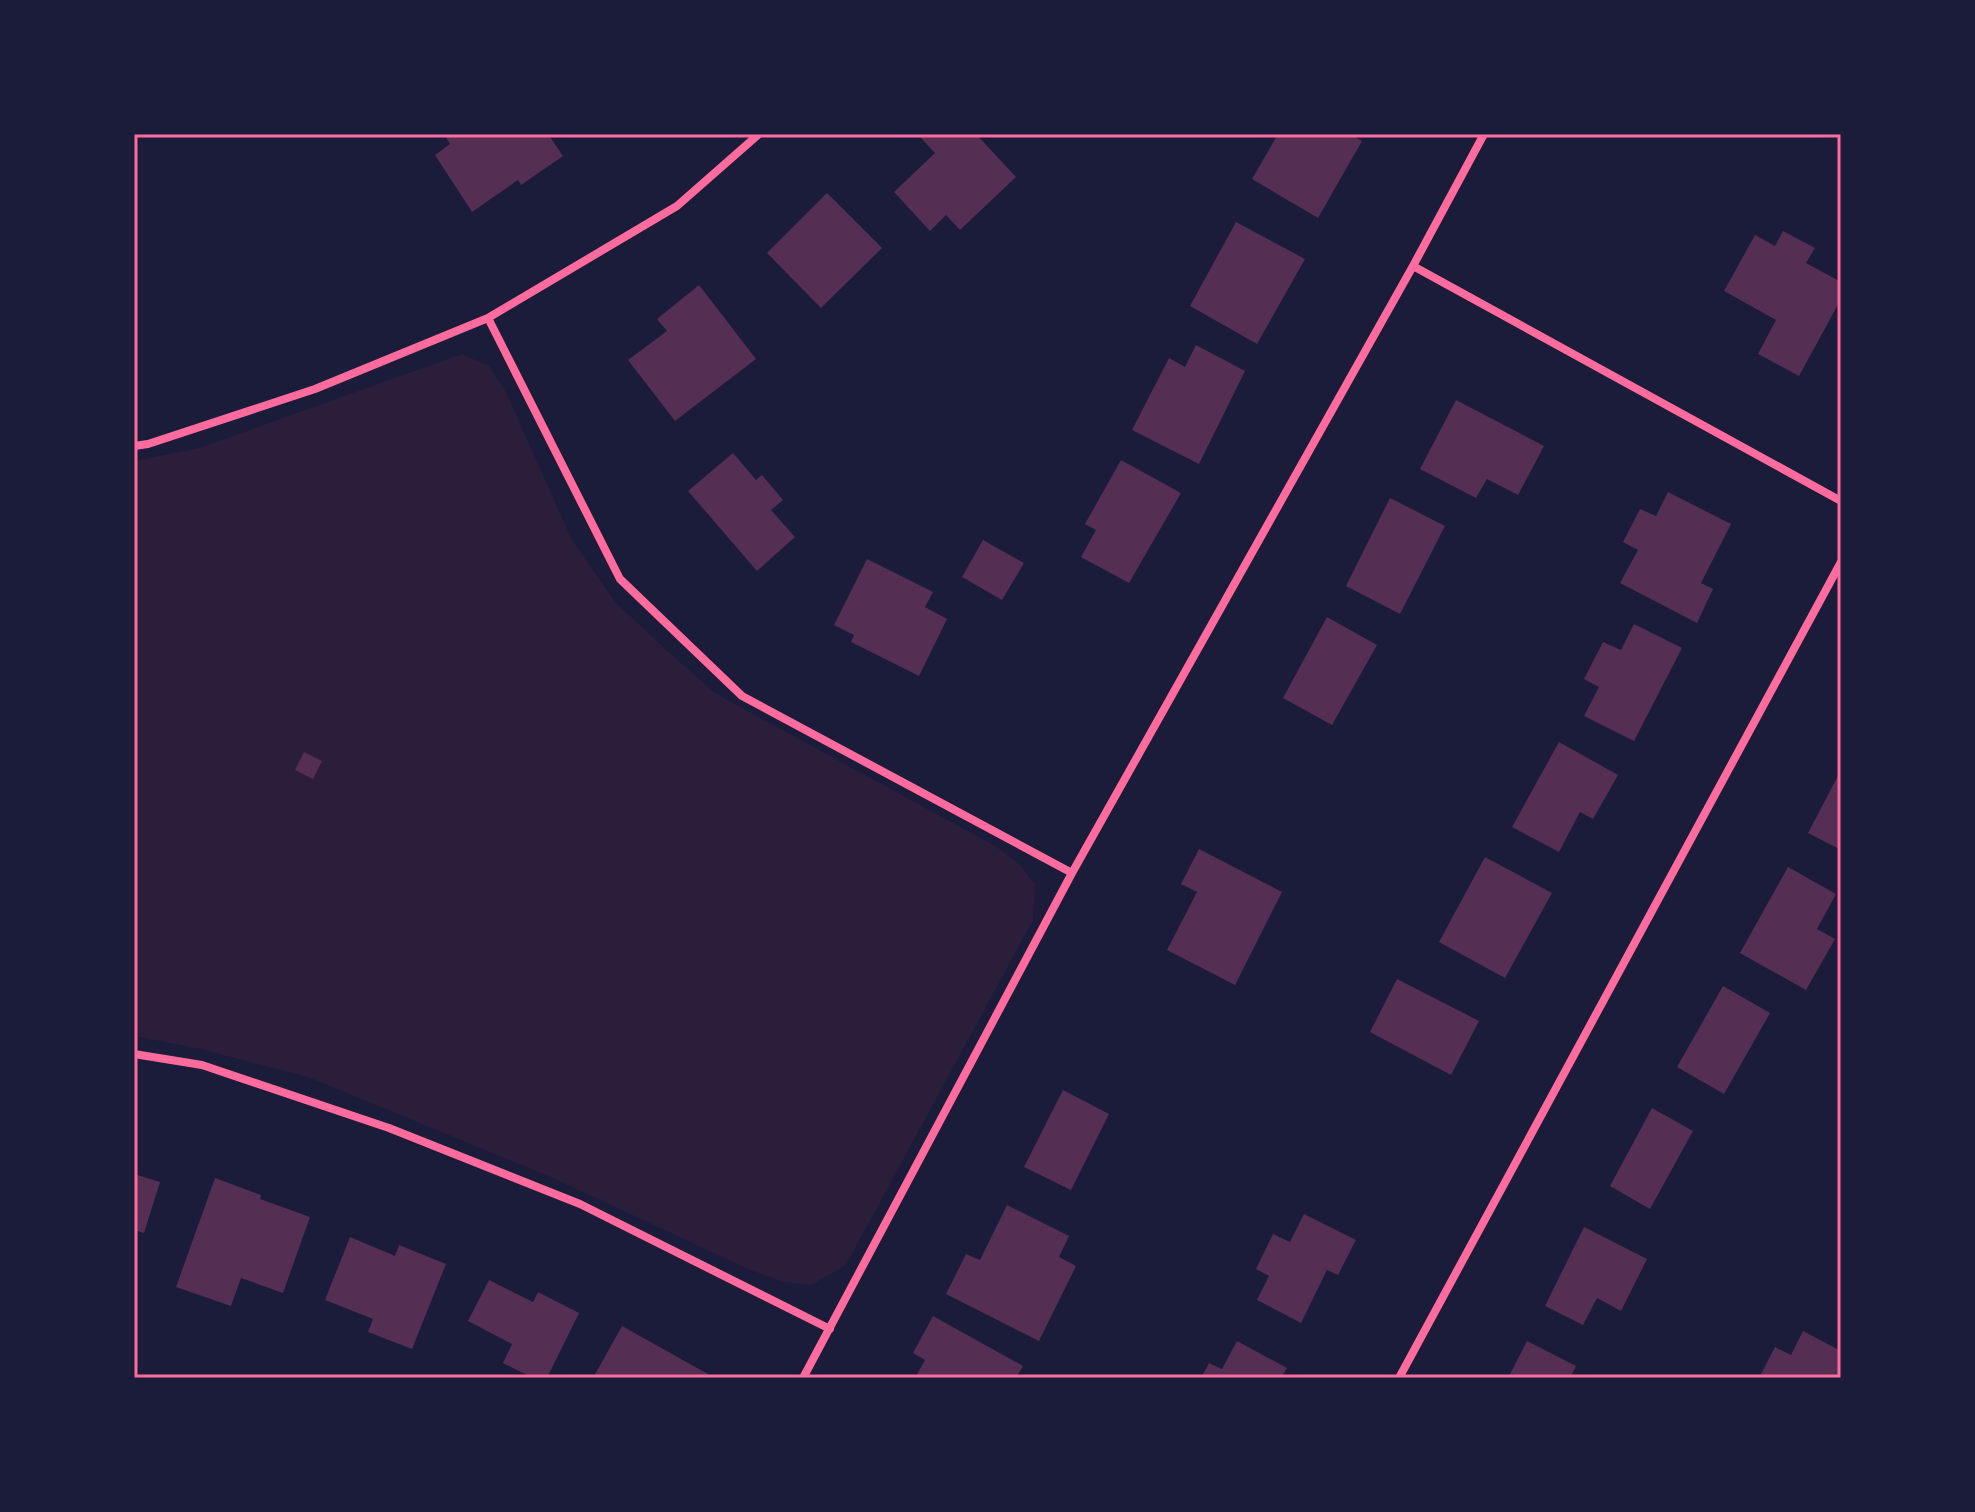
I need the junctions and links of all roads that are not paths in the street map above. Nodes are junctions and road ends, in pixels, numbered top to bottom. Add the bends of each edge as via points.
1 (759, 134) edge
2 (1484, 134) edge
3 (1413, 266) junction
4 (488, 318) junction
5 (134, 446) edge
6 (1841, 501) edge
7 (1841, 562) edge
8 (1072, 873) junction
9 (134, 1054) edge
10 (830, 1329) junction
11 (803, 1378) edge
12 (1399, 1378) edge

1 - 4 street via 677,206
2 - 3 street
3 - 6 street
3 - 8 street
4 - 5 street via 315,389
4 - 8 street via 620,579 742,696
7 - 12 street
8 - 10 street
9 - 10 street via 202,1065 389,1128 580,1204
10 - 11 street

